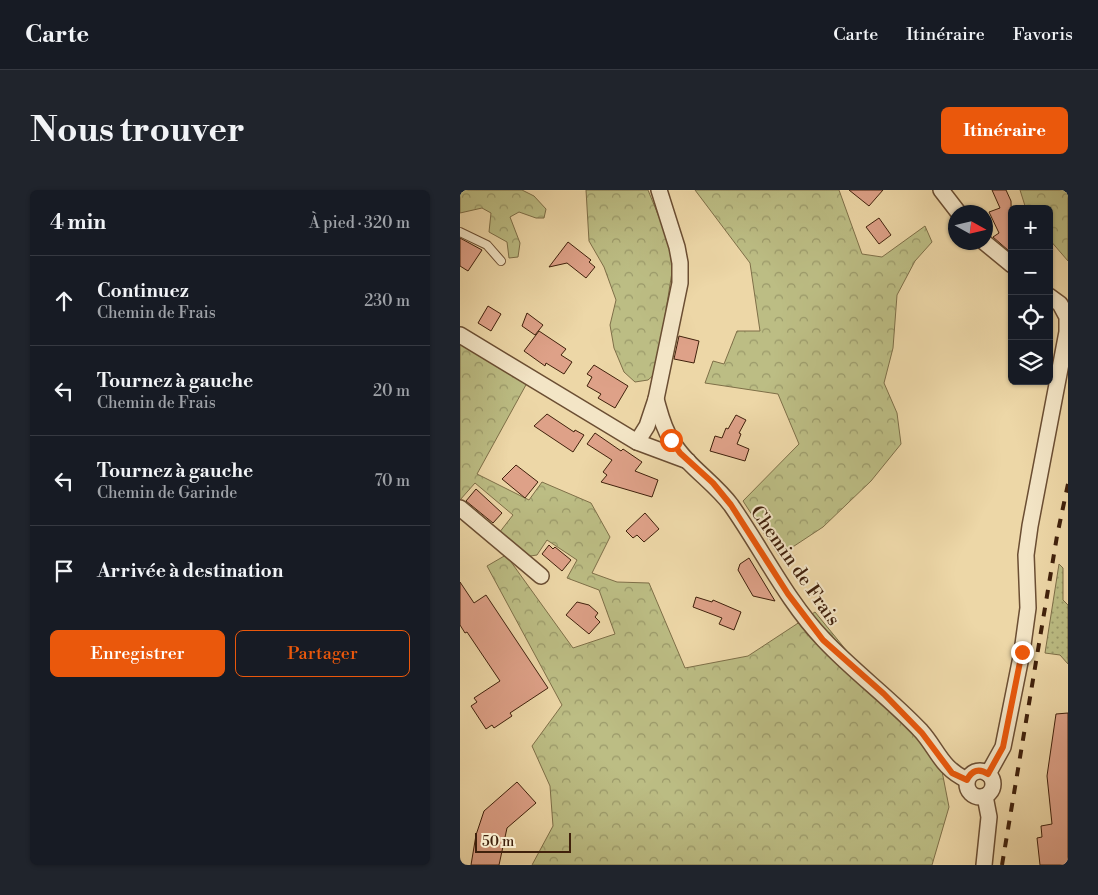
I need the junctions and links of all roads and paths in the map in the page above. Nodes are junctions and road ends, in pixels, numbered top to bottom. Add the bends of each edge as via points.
1 (659, 190) edge
2 (942, 190) edge
3 (953, 205) edge
4 (460, 232) edge
5 (993, 249) edge
6 (500, 261) dead end
7 (1008, 262) edge
8 (1053, 299) edge
9 (460, 335) edge
10 (656, 398) junction
11 (637, 442) junction
12 (688, 461) junction
13 (460, 508) edge
14 (541, 576) dead end
15 (988, 774) junction
16 (967, 780) junction
17 (985, 796) junction
18 (984, 865) edge

1 - 10 street, Chemin de Frais via 680,263 680,283
2 - 3 street
4 - 6 lane via 487,245
5 - 7 street
8 - 15 street via 1067,317 1066,349 1030,526 1026,555 1028,608 1022,652 1003,747
9 - 11 street
10 - 11 street, Chemin de Frais via 647,426
10 - 12 street, Chemin de Frais via 671,440
11 - 12 street
12 - 16 street, Chemin de Frais via 713,483 731,505 788,594 823,640 922,733 952,773
13 - 14 street
15 - 16 street via 979,770
15 - 17 street via 992,778 992,788
16 - 17 street, Chemin de Frais via 971,794
17 - 18 street via 989,817

